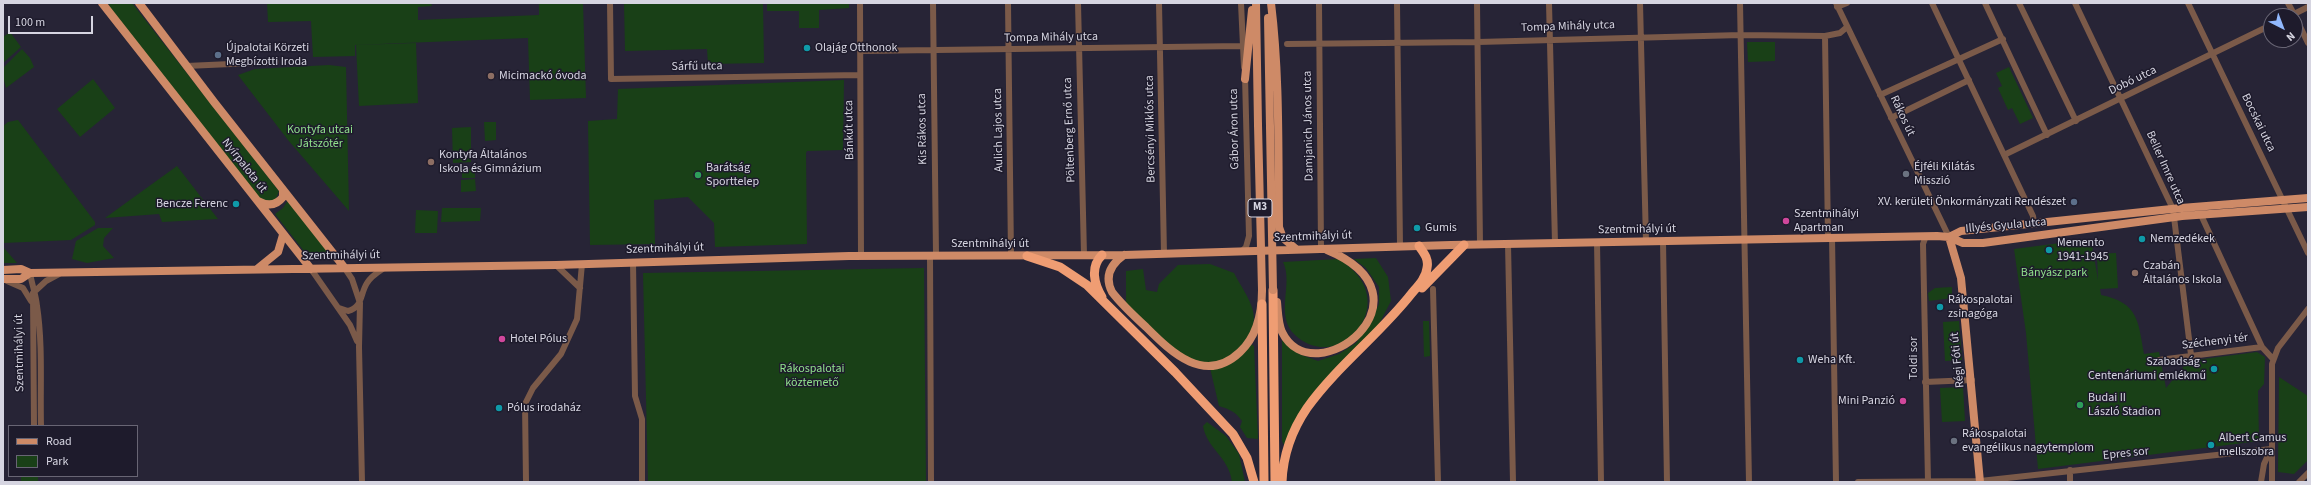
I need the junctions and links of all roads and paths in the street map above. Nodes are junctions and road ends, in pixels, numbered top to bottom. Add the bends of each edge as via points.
1 (102, 3) edge
2 (139, 3) edge
3 (610, 3) edge
4 (860, 3) edge
5 (933, 3) edge
6 (1008, 3) edge
7 (1078, 3) edge
8 (1159, 3) edge
9 (1241, 3) edge
10 (1252, 3) edge
11 (1256, 3) edge
12 (1269, 3) edge
13 (1319, 3) edge
14 (1397, 3) edge
15 (1477, 3) edge
16 (1549, 3) edge
17 (1640, 3) edge
18 (1740, 3) edge
19 (1846, 3) edge
20 (1932, 3) edge
21 (1985, 3) edge
22 (2019, 3) edge
23 (2075, 3) edge
24 (2188, 3) edge
25 (1836, 5) edge
26 (107, 6) edge
27 (1847, 27) junction
28 (2263, 29) edge
29 (2303, 34) edge
30 (1741, 35) junction
31 (1641, 36) junction
32 (1825, 36) junction
33 (1549, 38) junction
34 (2003, 39) junction
35 (1478, 42) junction
36 (1319, 43) junction
37 (1398, 43) junction
38 (2308, 43) edge
39 (1287, 44) dead end
40 (1242, 46) junction
41 (1160, 47) junction
42 (934, 49) junction
43 (1009, 49) junction
44 (1079, 49) junction
45 (860, 50) junction
46 (2212, 54) junction
47 (1960, 60) junction
48 (276, 62) dead end
49 (186, 66) junction
50 (860, 75) junction
51 (1245, 79) junction
52 (1970, 80) junction
53 (1880, 95) junction
54 (2121, 99) junction
55 (1891, 118) junction
56 (2076, 121) junction
57 (2047, 135) junction
58 (2004, 155) junction
59 (283, 191) junction
60 (2308, 198) edge
61 (255, 200) junction
62 (2284, 200) junction
63 (2308, 207) edge
64 (2287, 208) junction
65 (2174, 213) junction
66 (2201, 215) junction
67 (2034, 223) junction
68 (2017, 225) junction
69 (283, 235) junction
70 (1926, 236) junction
71 (1830, 237) junction
72 (1949, 237) junction
73 (1746, 240) junction
74 (2014, 240) junction
75 (1663, 241) junction
76 (1597, 242) junction
77 (1646, 242) junction
78 (1555, 243) junction
79 (1480, 244) junction
80 (1508, 244) junction
81 (1464, 245) junction
82 (1400, 246) junction
83 (1419, 246) junction
84 (1297, 249) junction
85 (1323, 249) junction
86 (1241, 252) junction
87 (2308, 253) edge
88 (1164, 254) junction
89 (933, 255) junction
90 (1084, 255) junction
91 (1102, 255) junction
92 (1124, 255) junction
93 (861, 256) junction
94 (1011, 256) junction
95 (1027, 256) junction
96 (633, 262) junction
97 (582, 264) junction
98 (556, 265) junction
99 (344, 267) junction
100 (385, 267) junction
101 (311, 268) junction
102 (328, 268) junction
103 (257, 269) junction
104 (3, 270) edge
105 (30, 273) junction
106 (60, 273) junction
107 (3, 279) edge
108 (320, 280) junction
109 (580, 288) junction
110 (1433, 289) dead end
111 (1273, 290) junction
112 (33, 293) junction
113 (31, 303) junction
114 (360, 303) junction
115 (1404, 303) junction
116 (1262, 304) junction
117 (1108, 305) junction
118 (339, 308) junction
119 (2308, 309) edge
120 (359, 347) junction
121 (2262, 347) junction
122 (2191, 355) junction
123 (2273, 359) junction
124 (2159, 360) dead end
125 (1972, 380) junction
126 (1925, 382) junction
127 (34, 425) edge
128 (41, 425) edge
129 (2271, 450) junction
130 (2070, 470) junction
131 (2308, 473) edge
132 (1928, 481) edge
133 (362, 482) edge
134 (526, 482) edge
135 (642, 482) edge
136 (931, 482) edge
137 (1254, 482) edge
138 (1264, 482) edge
139 (1275, 482) edge
140 (1282, 482) edge
141 (1438, 482) edge
142 (1513, 482) edge
143 (1601, 482) edge
144 (1667, 482) edge
145 (1749, 482) edge
146 (1836, 482) edge
147 (1858, 482) edge
148 (1892, 482) edge
149 (1980, 482) edge
150 (2070, 482) edge
151 (2261, 482) edge
152 (2272, 482) edge
153 (2299, 482) edge

1 - 26 main road, Nyírpalota út
2 - 49 main road, Nyírpalota út
3 - 50 street, Sárfű utca via 610,79
4 - 45 street, Bánkút utca
5 - 42 street, Kis Rákos utca
6 - 43 street, Aulich Lajos utca
7 - 44 street, Pöltenberg Ernő utca
8 - 41 street, Bercsényi Miklós utca
9 - 40 street, Gábor Áron utca
10 - 51 main road
11 - 116 main road, M3, bridge
12 - 84 main road via 1276,44 1279,227 1283,238
12 - 111 main road, M3, bridge
13 - 36 street, Damjanich János utca
14 - 37 street
15 - 35 street
16 - 33 street
17 - 31 street
18 - 30 street
19 - 25 street
20 - 47 street
21 - 34 street
22 - 56 street
23 - 54 street, Beller Imre utca
24 - 46 street, Bocskai utca
25 - 27 street, Rákos út
26 - 61 main road, Nyírpalota út
27 - 32 street, Tompa Mihály utca via 1840,33
27 - 53 street, Rákos út
28 - 46 street, Dobó utca
29 - 38 street
30 - 31 street, Tompa Mihály utca
30 - 32 street, Tompa Mihály utca
30 - 73 street
31 - 33 street, Tompa Mihály utca
31 - 77 street
32 - 71 street
33 - 35 street, Tompa Mihály utca
33 - 78 street
34 - 47 street
34 - 57 street
35 - 37 street, Tompa Mihály utca
35 - 79 street
36 - 37 street, Tompa Mihály utca
36 - 39 street, Tompa Mihály utca
36 - 85 street, Damjanich János utca
37 - 82 street
40 - 41 street, Tompa Mihály utca
40 - 51 street, Gábor Áron utca
41 - 44 street, Tompa Mihály utca
41 - 88 street, Bercsényi Miklós utca
42 - 43 street, Tompa Mihály utca
42 - 45 street, Tompa Mihály utca
42 - 89 street, Kis Rákos utca
43 - 44 street, Tompa Mihály utca
43 - 94 street, Aulich Lajos utca
44 - 90 street, Pöltenberg Ernő utca
45 - 50 street, Bánkút utca
46 - 54 street, Dobó utca
46 - 62 street, Bocskai utca
47 - 52 street
47 - 53 street
48 - 49 street
49 - 59 main road, Nyírpalota út
50 - 93 street, Bánkút utca
51 - 86 street, Gábor Áron utca via 1249,236 1246,247
52 - 55 street
52 - 58 street
53 - 55 street, Rákos út
54 - 56 street, Dobó utca
54 - 65 street, Beller Imre utca
55 - 72 street, Rákos út
56 - 57 street, Dobó utca
57 - 58 street, Dobó utca
58 - 67 street
59 - 61 main road via 280,200 269,205
59 - 99 main road, Nyírpalota út
60 - 62 main road, Illyés Gyula utca
61 - 69 main road, Nyírpalota út
62 - 64 street, Bocskai utca
62 - 65 main road, Illyés Gyula utca
63 - 64 main road, Illyés Gyula utca
64 - 66 main road, Illyés Gyula utca
64 - 87 street, Bocskai utca
65 - 66 main road, Illyés Gyula utca
65 - 67 main road, Illyés Gyula utca
65 - 74 main road, Illyés Gyula utca
65 - 122 street, Beller Imre utca
66 - 121 street
67 - 68 main road, Illyés Gyula utca
68 - 72 main road, Illyés Gyula utca via 1961,231
68 - 74 main road
69 - 101 main road, Nyírpalota út
69 - 103 main road via 278,252
70 - 71 main road, Szentmihályi út
70 - 72 main road, Szentmihályi út
70 - 126 street, Toldi sor via 1923,244
71 - 73 main road, Szentmihályi út
71 - 146 street
72 - 74 main road, Illyés Gyula utca via 1963,243
72 - 125 main road, Régi Fóti út via 1961,278
73 - 75 main road, Szentmihályi út
73 - 145 street
75 - 77 main road, Szentmihályi út
75 - 144 street
76 - 77 main road, Szentmihályi út
76 - 78 main road, Szentmihályi út
76 - 143 street
78 - 80 main road, Szentmihályi út
79 - 80 main road, Szentmihályi út
79 - 81 main road, Szentmihályi út
80 - 142 street
81 - 83 main road, Szentmihályi út
81 - 115 highway
82 - 83 main road, Szentmihályi út
82 - 85 main road, Szentmihályi út
83 - 115 highway via 1427,258 1428,267 1424,278
84 - 85 main road, Szentmihályi út
84 - 86 main road, Szentmihályi út
85 - 111 main road via 1353,263 1362,270 1372,286 1374,297 1368,322 1352,341 1328,352 1315,353 1296,347 1282,332
86 - 88 main road, Szentmihályi út
88 - 92 main road, Szentmihályi út
89 - 93 main road, Szentmihályi út
89 - 94 main road, Szentmihályi út
89 - 136 street, Kis Rákos utca
90 - 91 main road, Szentmihályi út
90 - 95 main road, Szentmihályi út
91 - 92 main road, Szentmihályi út
91 - 117 highway via 1096,262 1095,276 1101,295
92 - 116 main road via 1109,271 1108,281 1112,292 1174,354 1195,365 1216,365 1237,355 1255,331
93 - 96 main road, Szentmihályi út
94 - 95 main road, Szentmihályi út
95 - 117 highway via 1046,261 1075,276
96 - 97 main road, Szentmihályi út
96 - 135 street via 635,396 642,419
97 - 98 main road, Szentmihályi út
97 - 109 street
98 - 100 main road, Szentmihályi út
98 - 109 street
99 - 100 main road, Szentmihályi út
99 - 102 main road, Szentmihályi út
99 - 114 street, Nyírpalota út via 352,279
100 - 114 street via 370,279
101 - 102 main road, Szentmihályi út
101 - 103 main road, Szentmihályi út
101 - 108 street, Nyírpalota út
102 - 108 street
103 - 106 main road, Szentmihályi út
104 - 105 main road, Szentmihályi út via 21,269
105 - 106 main road, Szentmihályi út
105 - 107 main road, Szentmihályi út via 22,279
105 - 112 street
106 - 112 street via 46,280
107 - 113 street via 23,288
108 - 118 street, Nyírpalota út
109 - 134 street via 577,319 569,339 558,359 533,388 525,404
110 - 141 street
111 - 139 highway, M3
112 - 113 street, Szentmihályi út
112 - 128 street, Szentmihályi út via 39,324
113 - 127 street, Szentmihályi út
114 - 118 street via 348,311
114 - 120 street, Nyírpalota út
115 - 140 highway via 1307,408 1292,433
116 - 138 highway, M3
117 - 137 highway via 1209,406 1233,434 1247,458
118 - 120 street, Nyírpalota út via 355,334
119 - 123 street via 2278,348
120 - 133 street, Nyírpalota út
121 - 122 street, Széchenyi tér
121 - 123 street, Széchenyi tér
122 - 124 street, Széchenyi tér
123 - 129 street
125 - 126 street
125 - 149 main road, Régi Fóti út
126 - 132 street, Toldi sor
129 - 130 street, Epres sor
129 - 151 street via 2264,464
129 - 152 street
130 - 149 street, Epres sor
130 - 150 street
131 - 153 street
132 - 148 street, Epres sor
132 - 149 street, Epres sor
147 - 148 street, Epres sor

